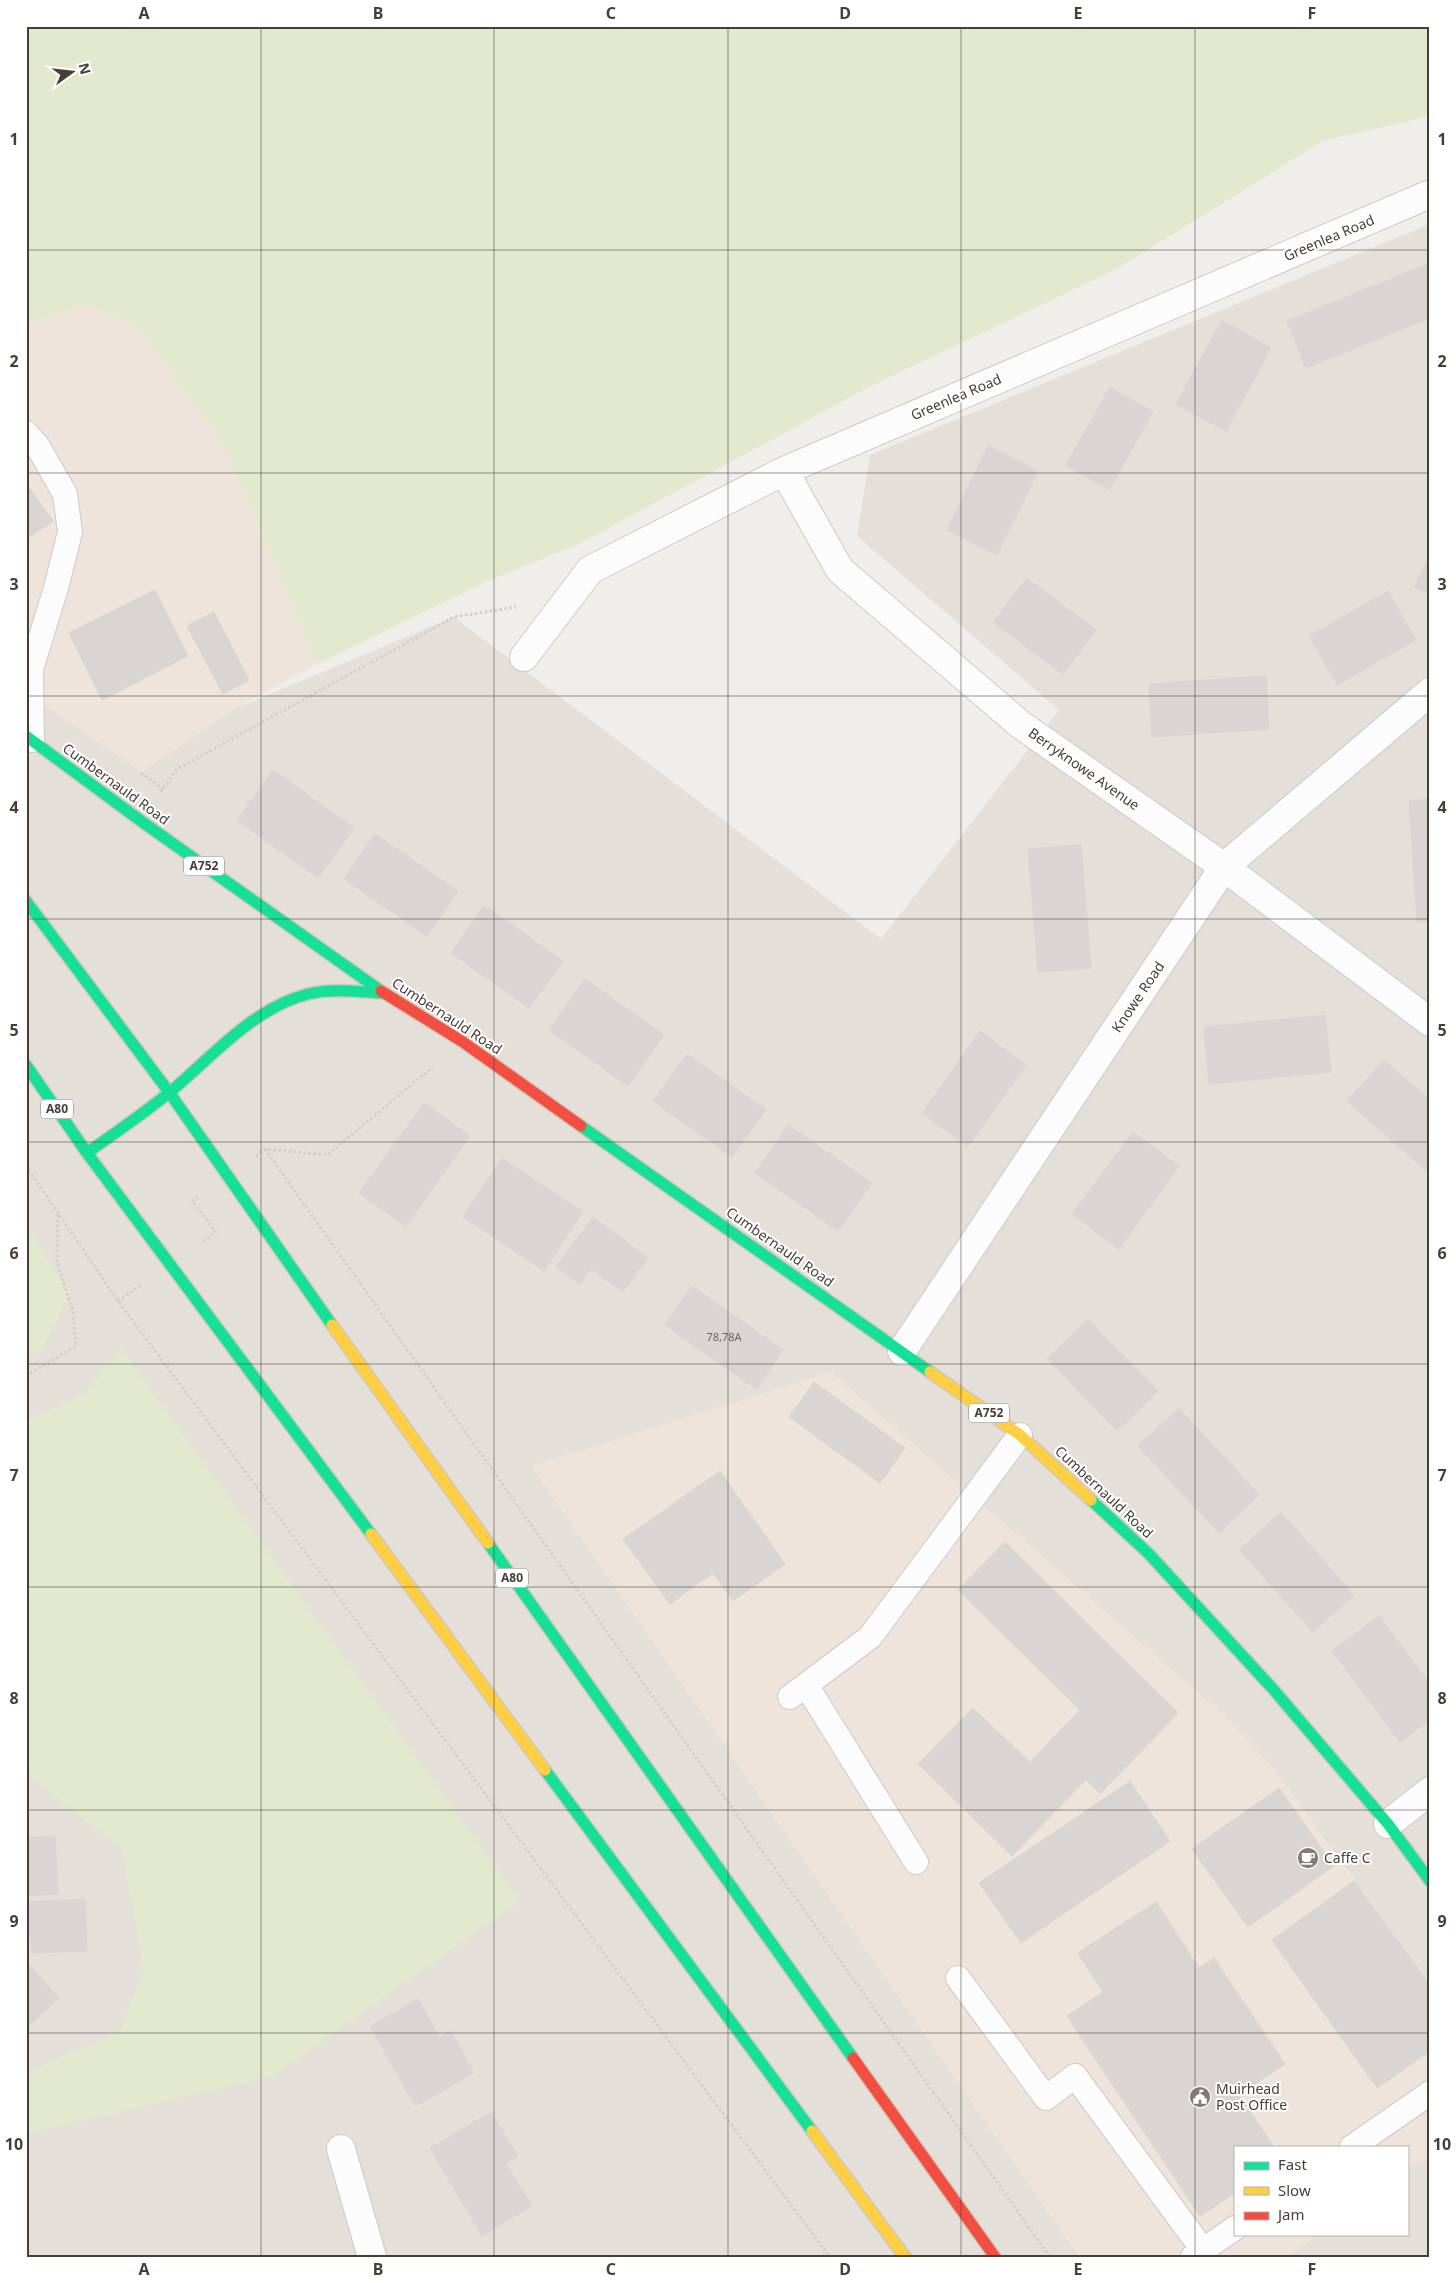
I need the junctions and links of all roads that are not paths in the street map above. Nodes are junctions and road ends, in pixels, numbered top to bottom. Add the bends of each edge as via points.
1 (1430, 194) edge
2 (26, 432) edge
3 (784, 471) junction
4 (26, 618) edge
5 (41, 639) junction
6 (524, 657) dead end
7 (1430, 692) edge
8 (29, 738) edge
9 (1224, 867) junction
10 (26, 901) edge
11 (384, 993) junction
12 (1430, 1022) edge
13 (26, 1065) edge
14 (169, 1092) junction
15 (87, 1153) junction
16 (902, 1351) junction
17 (1020, 1435) junction
18 (1430, 1791) edge
19 (1388, 1824) junction
20 (916, 1862) dead end
21 (1430, 1880) edge
22 (958, 1978) dead end
23 (1430, 2093) edge
24 (1353, 2146) edge
25 (341, 2149) dead end
26 (1234, 2229) edge
27 (1198, 2253) edge
28 (372, 2257) edge
29 (906, 2257) edge
30 (995, 2257) edge

1 - 3 street, Greenlea Road
2 - 5 lane via 65,494 70,532
3 - 6 street, Greenlea Road via 590,570
3 - 9 street, Berryknowe Avenue via 840,570 1021,725
4 - 5 lane
5 - 8 lane via 32,669
7 - 9 street, Knowe Road
8 - 11 main road, Cumbernauld Road / A752
9 - 12 street, Berryknowe Avenue
9 - 16 street, Knowe Road
10 - 14 main road, A80
11 - 14 main road, A752 via 340,991 298,997 241,1029
11 - 16 main road, Cumbernauld Road / A752 via 463,1042
13 - 15 main road, A80
14 - 15 main road, A752
14 - 30 main road, A80
15 - 29 main road, A80
16 - 17 main road, Cumbernauld Road / A752
17 - 19 main road, Cumbernauld Road / A752 via 1150,1554
17 - 20 lane via 870,1637 798,1691
18 - 19 street
19 - 21 main road, Cumbernauld Road / A752
22 - 27 lane via 1046,2098 1075,2076
23 - 24 lane
25 - 28 street
26 - 27 lane

